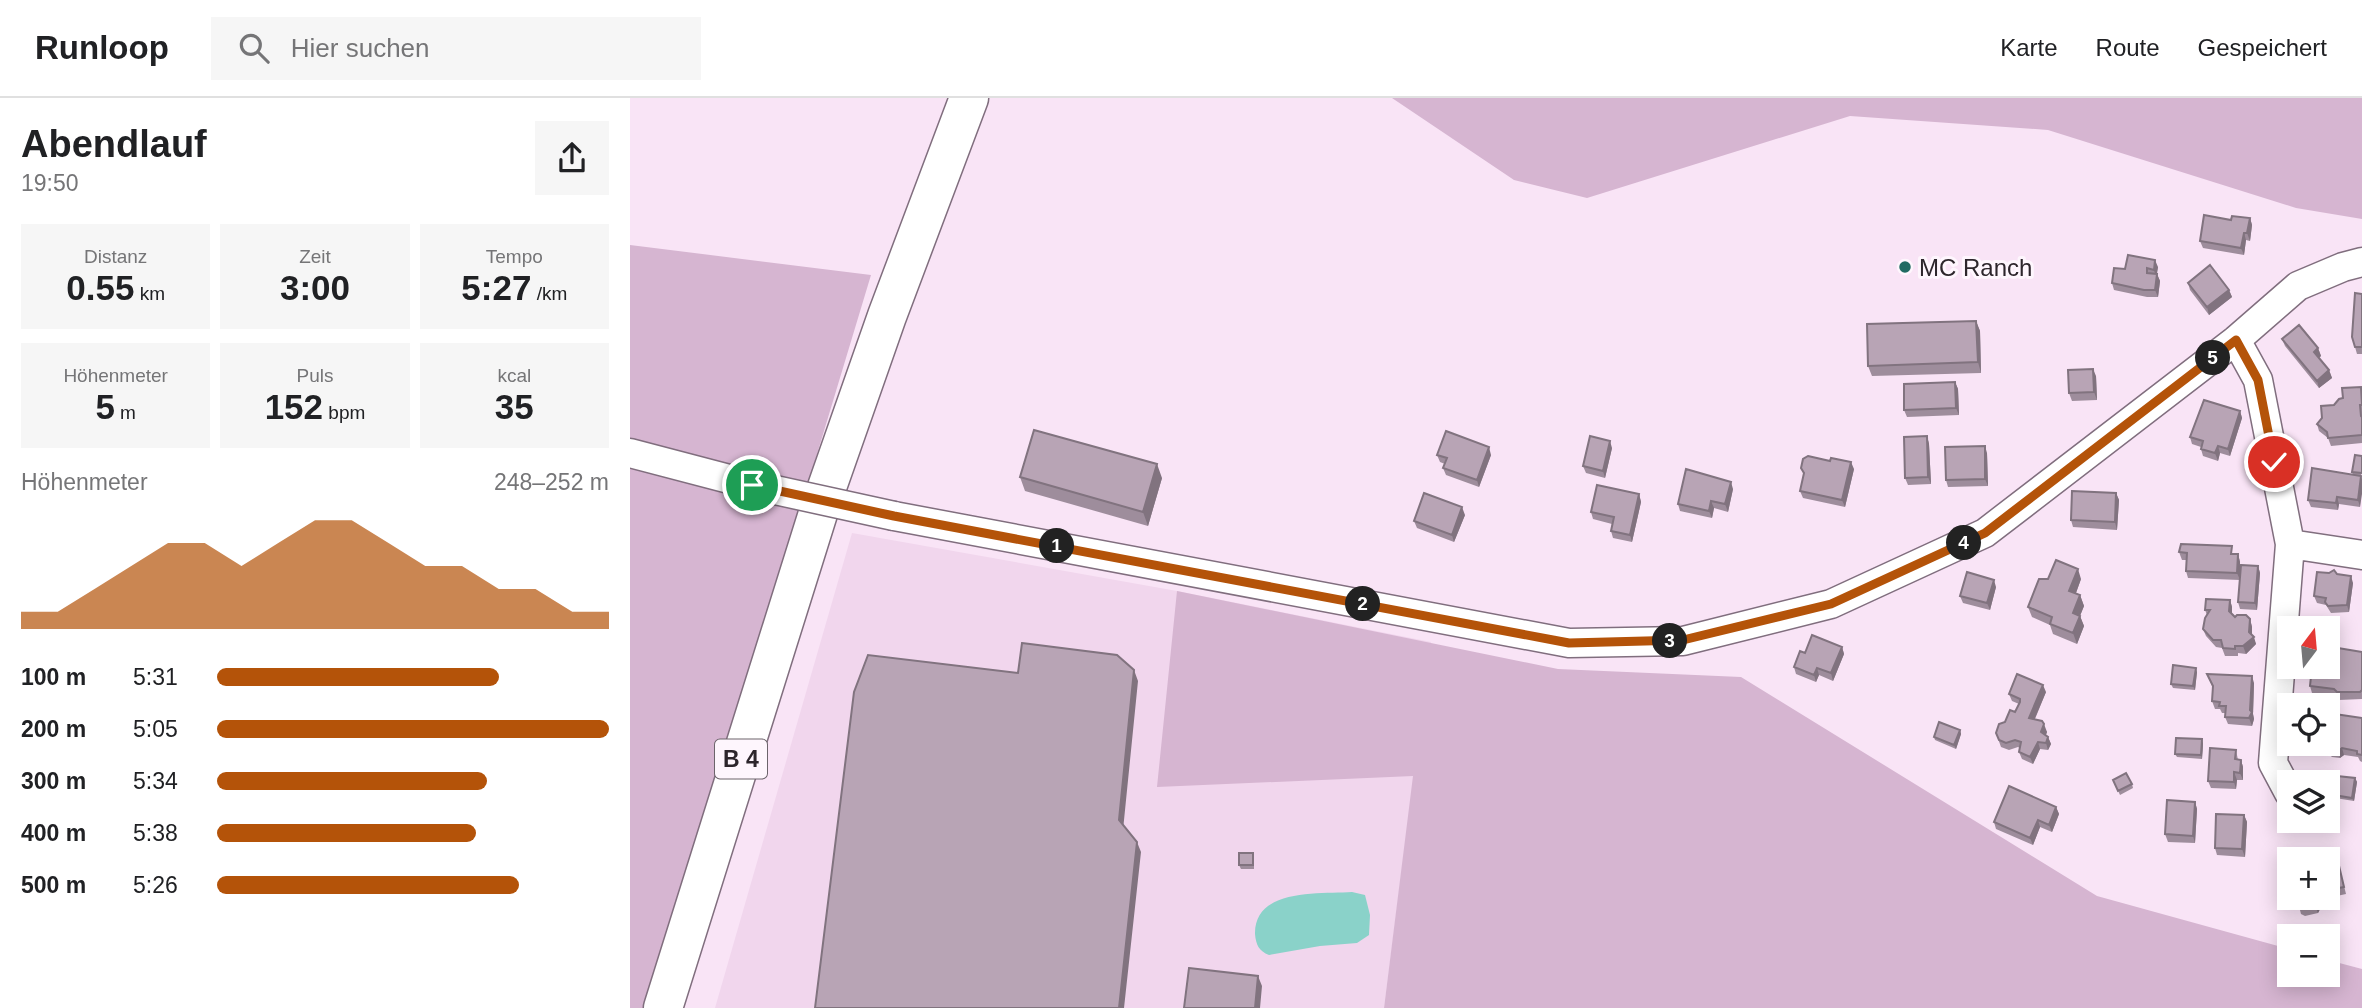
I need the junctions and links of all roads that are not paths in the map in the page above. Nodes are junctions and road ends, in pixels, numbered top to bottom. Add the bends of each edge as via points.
1 (969, 98) edge
2 (996, 98) edge
3 (2362, 262) edge
4 (2236, 340) junction
5 (630, 453) edge
6 (2290, 544) junction
7 (2362, 555) edge
8 (2277, 770) edge
9 (663, 1008) edge
10 (690, 1008) edge

1 - 9 highway, B 4 via 819,510
2 - 10 highway, B 4 via 909,323 850,497
3 - 4 street via 2298,286
4 - 5 street, bridge via 1985,533 1831,604 1683,640 1569,643 894,516
4 - 6 street via 2258,380
6 - 7 street
6 - 8 street via 2273,763

